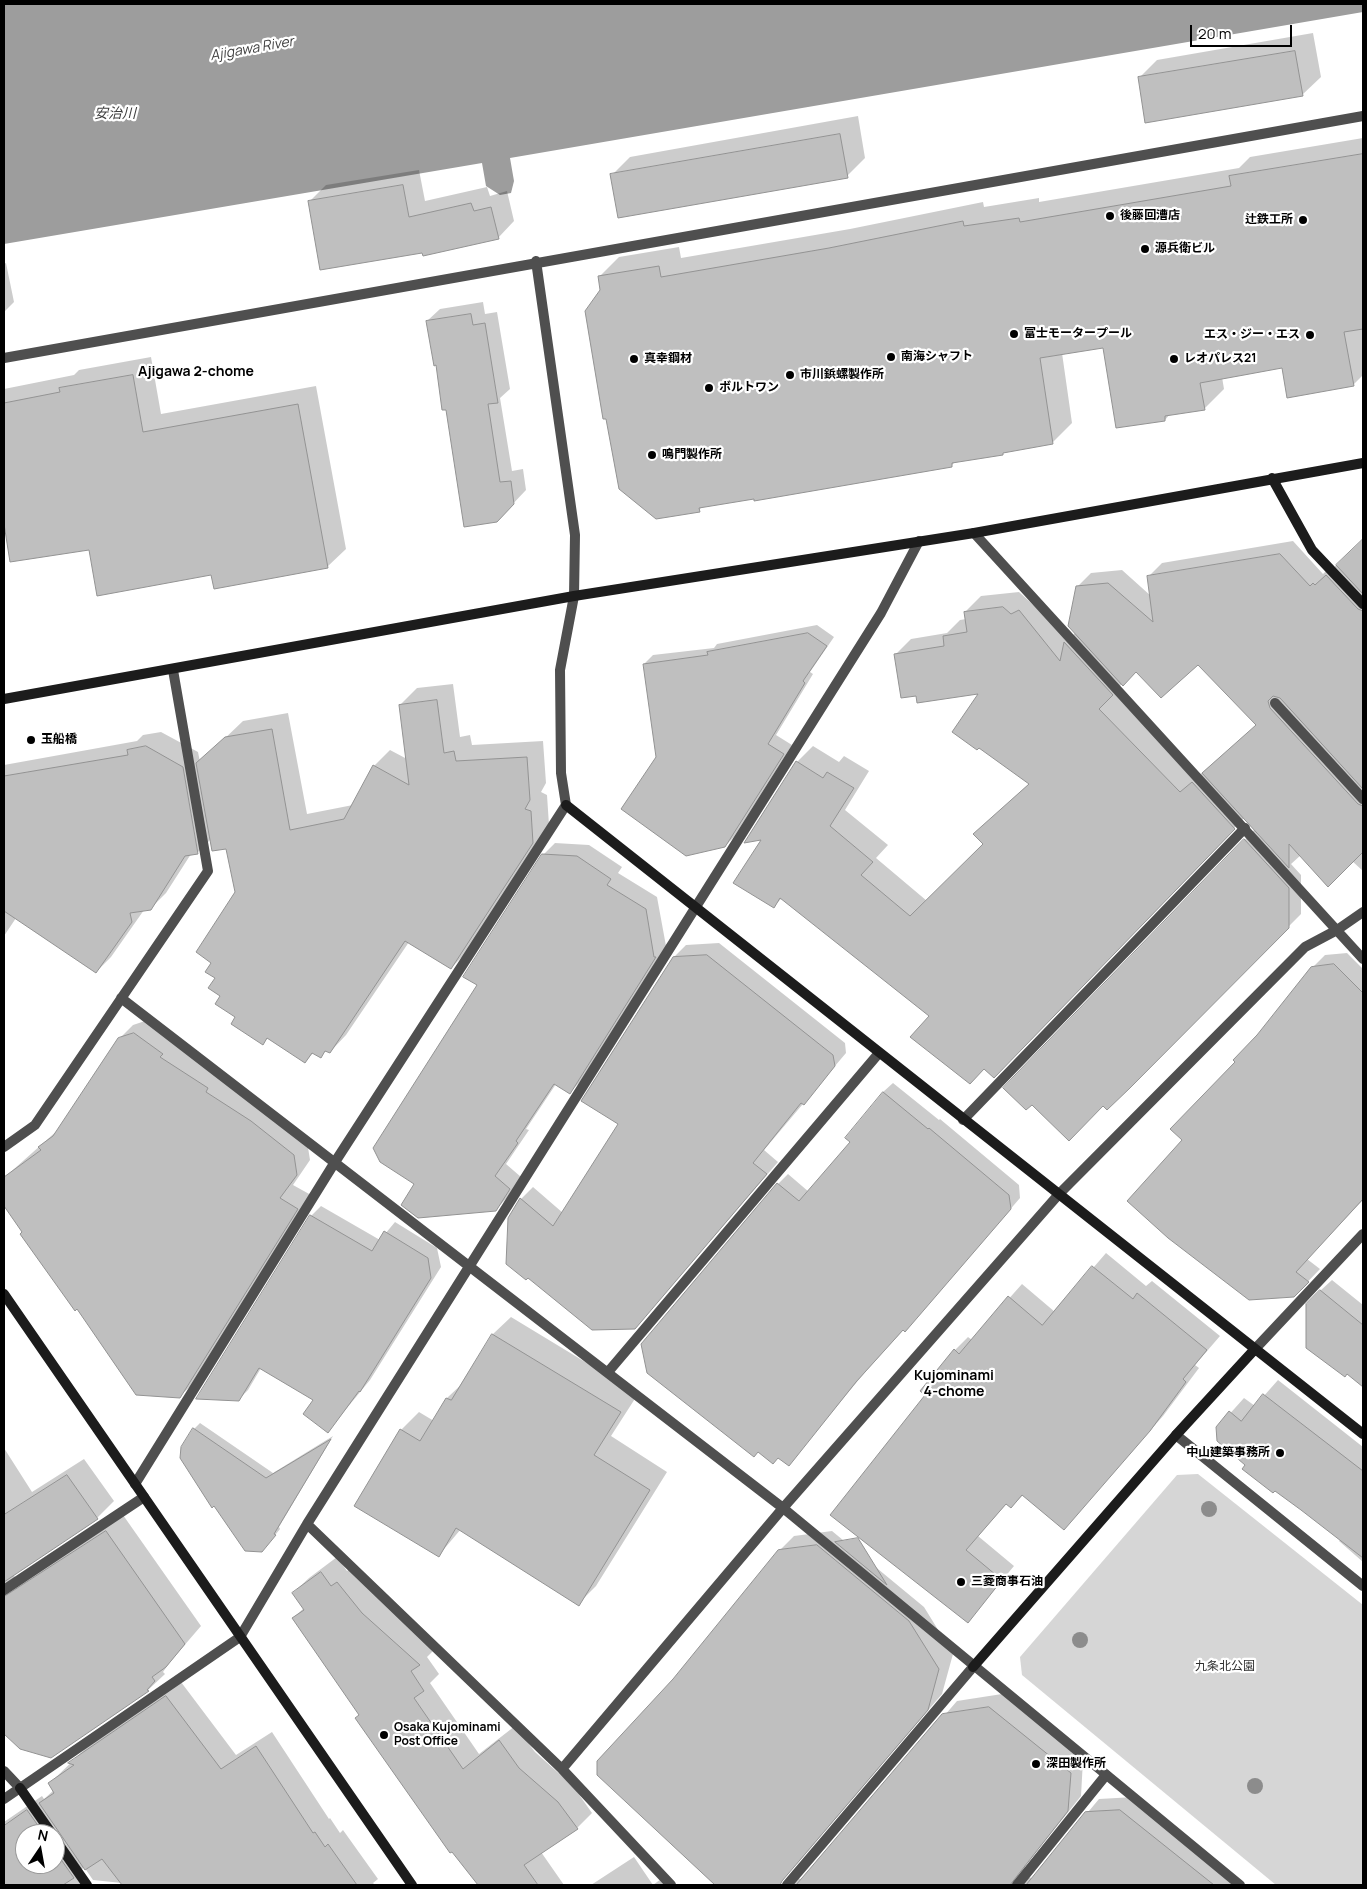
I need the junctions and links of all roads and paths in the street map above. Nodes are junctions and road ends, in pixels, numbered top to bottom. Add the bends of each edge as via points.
1 (1363, 116) edge
2 (536, 261) junction
3 (4, 358) edge
4 (1363, 463) edge
5 (1272, 478) junction
6 (974, 532) junction
7 (919, 541) junction
8 (574, 596) junction
9 (1363, 604) edge
10 (174, 670) junction
11 (4, 700) edge
12 (1275, 703) dead end
13 (1363, 799) edge
14 (566, 805) junction
15 (1245, 828) junction
16 (694, 908) junction
17 (1363, 912) edge
18 (1337, 930) junction
19 (1363, 959) edge
20 (121, 998) junction
21 (879, 1053) junction
22 (963, 1120) junction
23 (4, 1148) edge
24 (335, 1162) junction
25 (1060, 1194) junction
26 (1363, 1234) edge
27 (468, 1267) junction
28 (4, 1294) edge
29 (1255, 1349) junction
30 (608, 1372) junction
31 (1363, 1434) edge
32 (1176, 1435) junction
33 (135, 1484) junction
34 (144, 1497) junction
35 (784, 1508) junction
36 (307, 1524) junction
37 (1363, 1586) edge
38 (4, 1590) edge
39 (240, 1637) junction
40 (974, 1667) junction
41 (562, 1769) junction
42 (4, 1771) edge
43 (1106, 1775) junction
44 (20, 1788) junction
45 (4, 1800) edge
46 (45, 1824) edge
47 (65, 1853) edge
48 (87, 1885) edge
49 (412, 1885) edge
50 (671, 1885) edge
51 (787, 1885) edge
52 (1017, 1885) edge
53 (1240, 1885) edge

1 - 2 street
2 - 3 street
2 - 8 street via 575,535
4 - 5 street
5 - 6 street
5 - 9 street via 1312,550
6 - 7 street
6 - 15 street
7 - 8 street
7 - 16 street via 881,613
8 - 10 street
8 - 14 street via 560,670 561,774
10 - 11 street
10 - 20 street via 208,870
12 - 13 street
14 - 16 street
14 - 24 street
15 - 18 street
15 - 22 street
16 - 21 street
16 - 27 street
17 - 18 street
18 - 19 street
18 - 25 street via 1305,947
20 - 23 street via 35,1125
20 - 24 street
21 - 22 street
21 - 30 street
22 - 25 street
24 - 27 street
24 - 33 street
25 - 29 street
25 - 35 street
26 - 29 street
27 - 30 street
27 - 36 street
28 - 33 street
29 - 31 street
29 - 32 street
30 - 35 street
32 - 37 street
32 - 40 street
33 - 34 street
34 - 38 street
34 - 39 street
35 - 40 street
35 - 41 street
36 - 39 street
36 - 41 street
39 - 44 street
39 - 49 street
40 - 43 street
40 - 51 street
41 - 50 street
42 - 44 street
43 - 52 street
43 - 53 street
44 - 45 street
44 - 46 street
47 - 48 street

